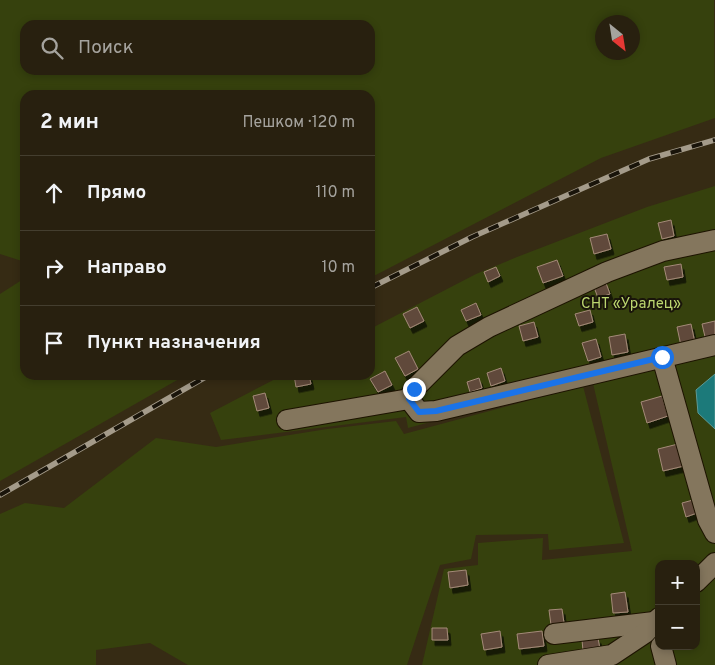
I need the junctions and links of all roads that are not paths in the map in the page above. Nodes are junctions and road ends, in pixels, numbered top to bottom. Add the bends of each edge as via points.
1 (715, 240) edge
2 (715, 345) edge
3 (662, 357) junction
4 (409, 399) junction
5 (287, 420) dead end
6 (715, 533) edge
7 (715, 564) edge
8 (700, 578) edge
9 (655, 626) edge
10 (655, 627) edge
11 (554, 634) dead end
12 (662, 650) edge
13 (548, 665) edge
14 (666, 665) edge

1 - 4 lane via 663,250 489,327 457,346 414,389
2 - 3 lane
3 - 4 lane via 436,411 419,412
3 - 6 lane via 708,520
4 - 5 lane
7 - 8 lane
9 - 11 lane
10 - 13 lane via 612,655
12 - 14 lane

